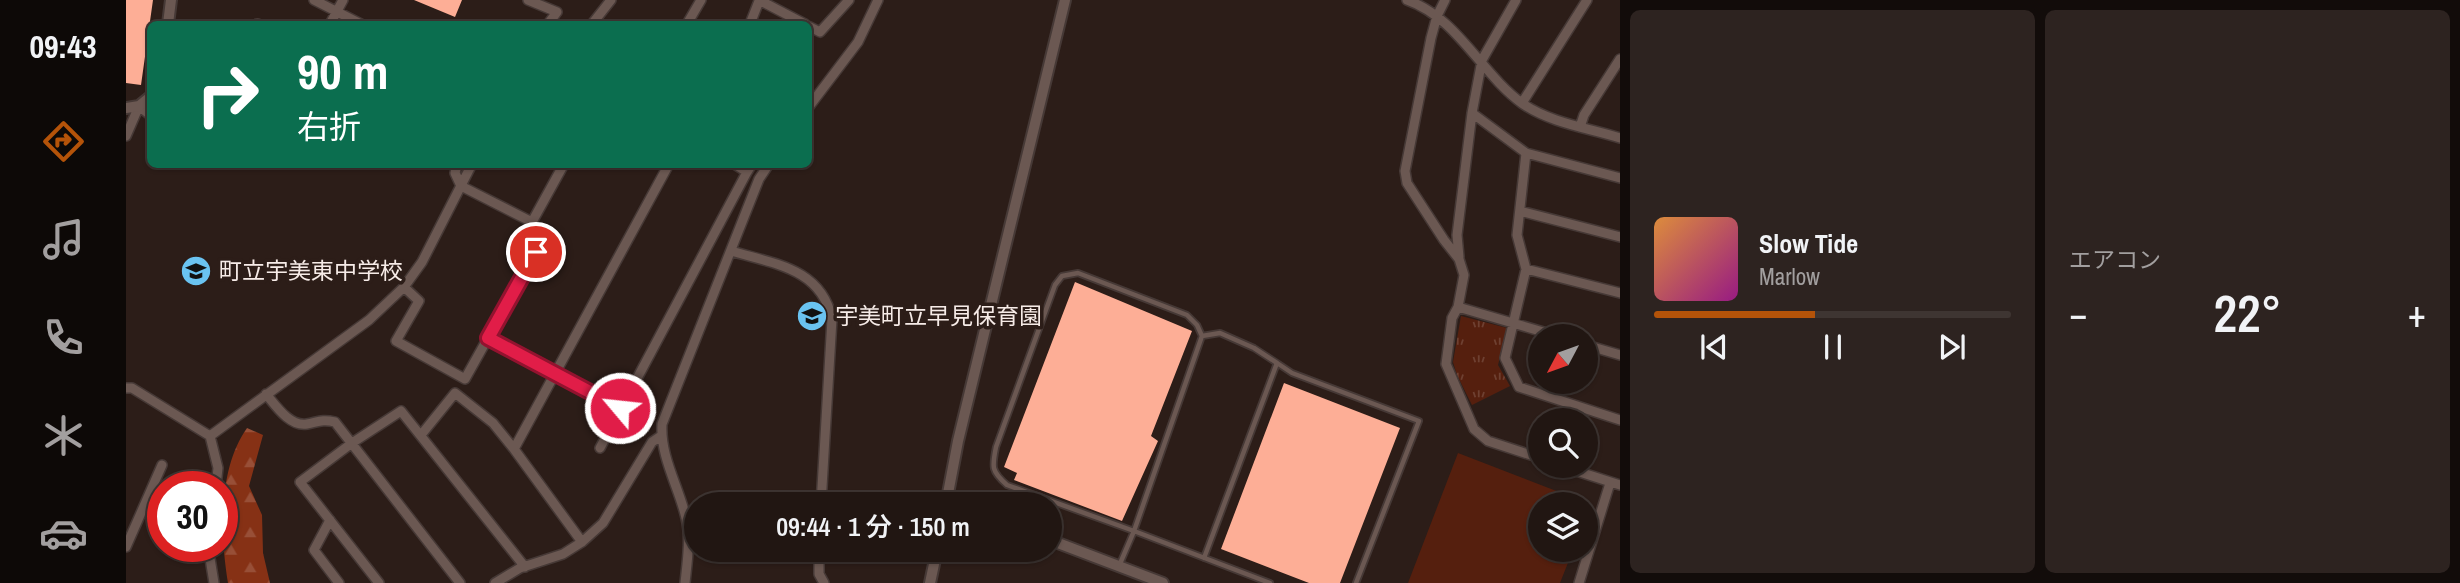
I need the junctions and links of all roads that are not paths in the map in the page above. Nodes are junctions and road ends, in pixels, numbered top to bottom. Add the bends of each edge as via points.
1 (172, 0) edge
2 (314, 0) edge
3 (343, 0) edge
4 (528, 0) edge
5 (611, 0) edge
6 (701, 0) edge
7 (849, 0) edge
8 (878, 0) edge
9 (1065, 0) edge
10 (1407, 0) edge
11 (1446, 0) edge
12 (1516, 0) edge
13 (1587, 0) edge
14 (759, 1) edge
15 (337, 12) junction
16 (1437, 16) junction
17 (168, 21) edge
18 (332, 21) edge
19 (355, 21) edge
20 (550, 21) edge
21 (594, 21) edge
22 (689, 21) edge
23 (751, 21) edge
24 (799, 21) edge
25 (812, 28) edge
26 (1620, 59) edge
27 (1482, 60) junction
28 (147, 99) edge
29 (812, 103) edge
30 (1522, 103) junction
31 (139, 106) junction
32 (126, 108) edge
33 (147, 113) edge
34 (1472, 113) junction
35 (1580, 127) junction
36 (126, 136) edge
37 (1619, 136) edge
38 (1526, 153) junction
39 (456, 168) edge
40 (470, 168) edge
41 (562, 168) edge
42 (666, 168) edge
43 (750, 168) edge
44 (766, 168) edge
45 (1620, 178) edge
46 (461, 186) junction
47 (1520, 211) junction
48 (1620, 237) edge
49 (536, 243) dead end
50 (731, 251) junction
51 (1459, 259) junction
52 (1526, 269) junction
53 (404, 287) junction
54 (1620, 293) edge
55 (1458, 307) junction
56 (1514, 323) junction
57 (1528, 327) edge
58 (1202, 336) junction
59 (488, 338) junction
60 (1598, 349) edge
61 (1620, 355) edge
62 (1277, 363) junction
63 (555, 373) junction
64 (126, 388) edge
65 (266, 394) junction
66 (620, 408) junction
67 (1620, 420) edge
68 (421, 435) junction
69 (210, 436) junction
70 (661, 436) junction
71 (352, 443) junction
72 (600, 448) dead end
73 (514, 449) junction
74 (1528, 454) edge
75 (162, 465) dead end
76 (218, 471) edge
77 (1597, 478) edge
78 (1615, 484) edge
79 (822, 492) edge
80 (951, 492) edge
81 (330, 520) junction
82 (1134, 531) junction
83 (582, 542) junction
84 (1062, 545) edge
85 (126, 547) edge
86 (1203, 558) junction
87 (211, 562) edge
88 (820, 562) edge
89 (934, 562) edge
90 (1119, 566) junction
91 (525, 567) junction
92 (214, 583) edge
93 (339, 583) edge
94 (379, 583) edge
95 (460, 583) edge
96 (495, 583) edge
97 (685, 583) edge
98 (824, 583) edge
99 (930, 583) edge
100 (1163, 583) edge
101 (1270, 583) edge
102 (1356, 583) edge
103 (1579, 583) edge

1 - 17 street
2 - 15 street
3 - 15 street
4 - 20 street via 557,12
5 - 21 street
6 - 22 street
7 - 25 street via 820,32
8 - 29 street via 858,42
9 - 80 street via 958,441
10 - 16 street
11 - 16 street
12 - 27 street
13 - 30 street
14 - 23 street
14 - 24 street
15 - 18 street
15 - 19 street
16 - 27 street
16 - 51 street via 1405,171 1407,183
26 - 35 street
27 - 30 street
27 - 34 street
28 - 31 street
30 - 35 street
31 - 32 street
31 - 33 street
31 - 36 street
34 - 38 street
34 - 51 street via 1457,235
35 - 37 street
38 - 45 street
38 - 47 street
39 - 46 street
40 - 46 street
41 - 46 street via 532,222
42 - 63 street
43 - 66 street
44 - 50 street
46 - 53 street
47 - 48 street
47 - 52 street via 1517,235
49 - 59 street via 536,252
50 - 70 street via 666,410
50 - 79 street via 808,277 829,304 832,319
51 - 55 street via 1464,275
52 - 54 street
52 - 56 street
53 - 59 street via 419,300 396,341 465,379
53 - 65 street via 369,320
55 - 56 street
55 - 74 street via 1452,318 1446,364 1474,429 1488,441
56 - 57 street
56 - 67 street via 1505,358 1519,387
58 - 62 lane via 1220,333
58 - 82 lane
58 - 82 lane via 1187,315 1078,274 1062,276 996,447 992,465 1007,485
59 - 63 street
60 - 61 street
62 - 86 lane
62 - 102 lane via 1292,373 1419,421
63 - 66 street
63 - 73 street
64 - 69 street
65 - 69 street
65 - 71 street via 291,421 304,425 321,419 335,422
66 - 72 street
68 - 71 street via 401,411
68 - 73 street via 454,393 493,423
68 - 91 street
69 - 76 street
70 - 83 street via 652,442 603,523
70 - 97 street via 687,520
71 - 81 street via 300,482
71 - 95 street
73 - 83 street
75 - 85 street
77 - 78 street
78 - 103 street
81 - 93 street via 314,550
81 - 94 street
82 - 86 lane
82 - 90 lane
83 - 91 street
84 - 90 street
86 - 101 lane
87 - 92 street
88 - 98 street
89 - 99 street
90 - 100 street
91 - 96 street

